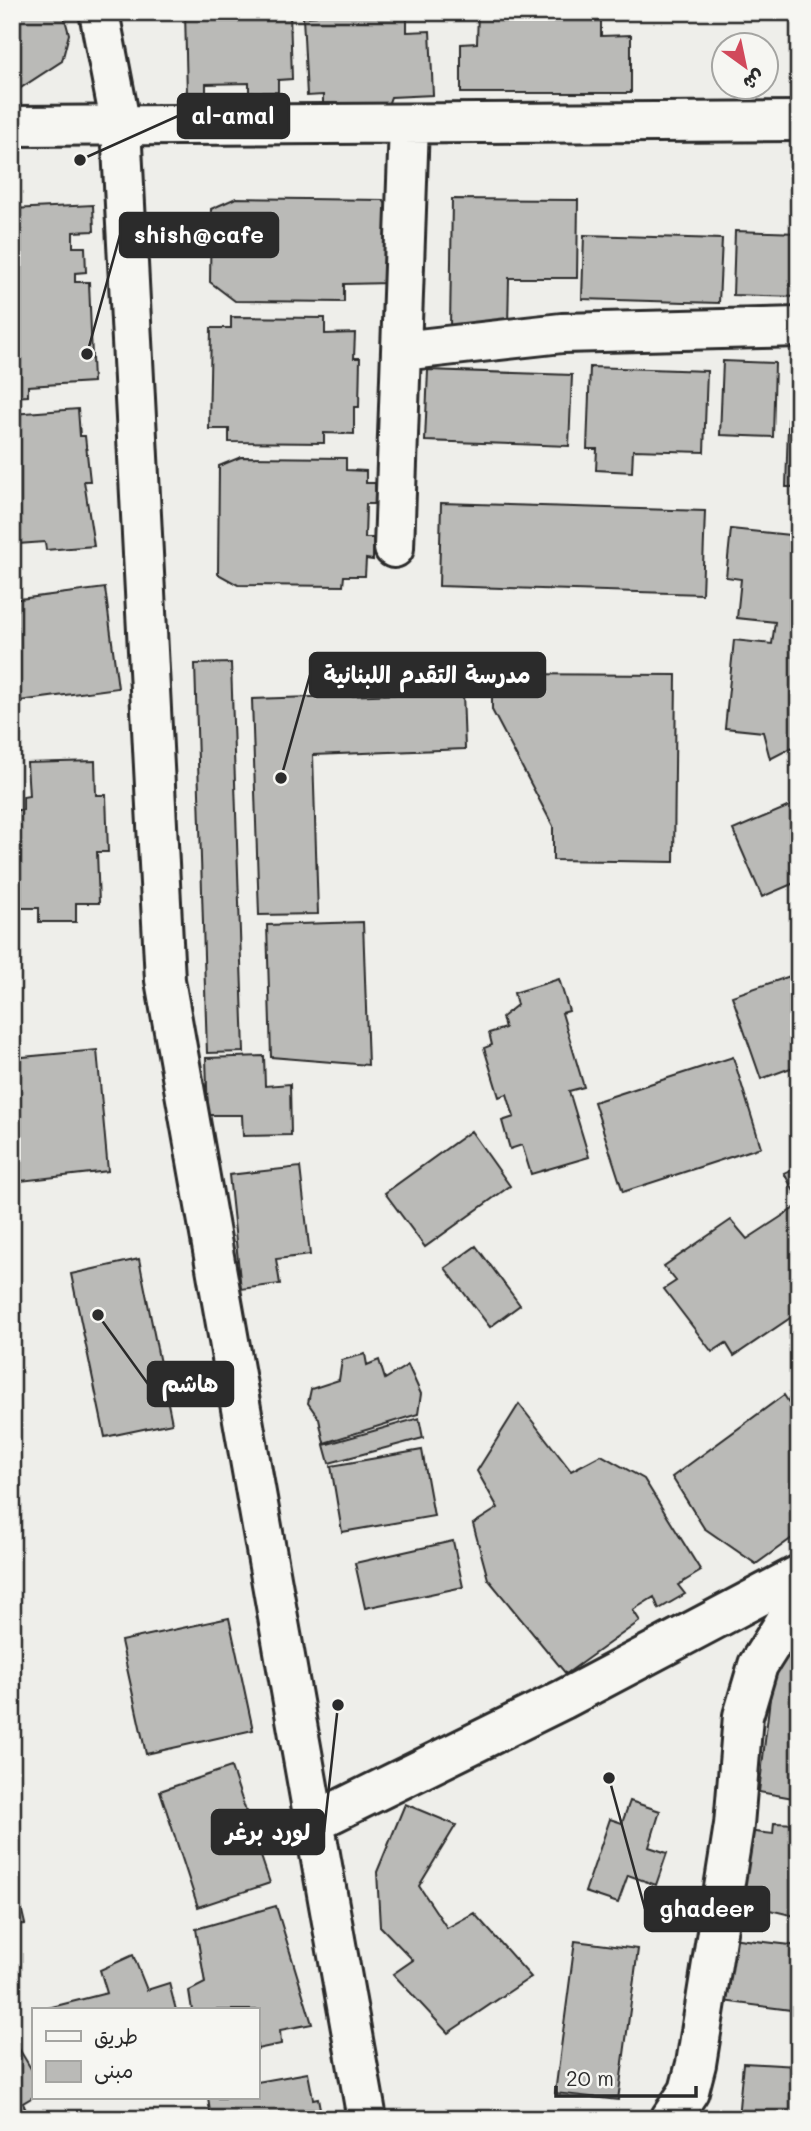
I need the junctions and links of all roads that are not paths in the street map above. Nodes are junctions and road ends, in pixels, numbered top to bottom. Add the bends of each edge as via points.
1 (99, 12) edge
2 (799, 121) edge
3 (409, 125) junction
4 (12, 126) edge
5 (121, 127) junction
6 (799, 327) edge
7 (401, 351) junction
8 (394, 548) dead end
9 (799, 1575) edge
10 (799, 1600) edge
11 (314, 1822) junction
12 (368, 2119) edge
13 (670, 2119) edge

1 - 5 street
2 - 3 street
3 - 5 street
3 - 7 street
4 - 5 street
5 - 11 street via 164,981
6 - 7 street via 562,333
7 - 8 street
9 - 11 street via 564,1699
10 - 13 street via 758,1665 748,1697 734,1825 696,2064 689,2091
11 - 12 street

